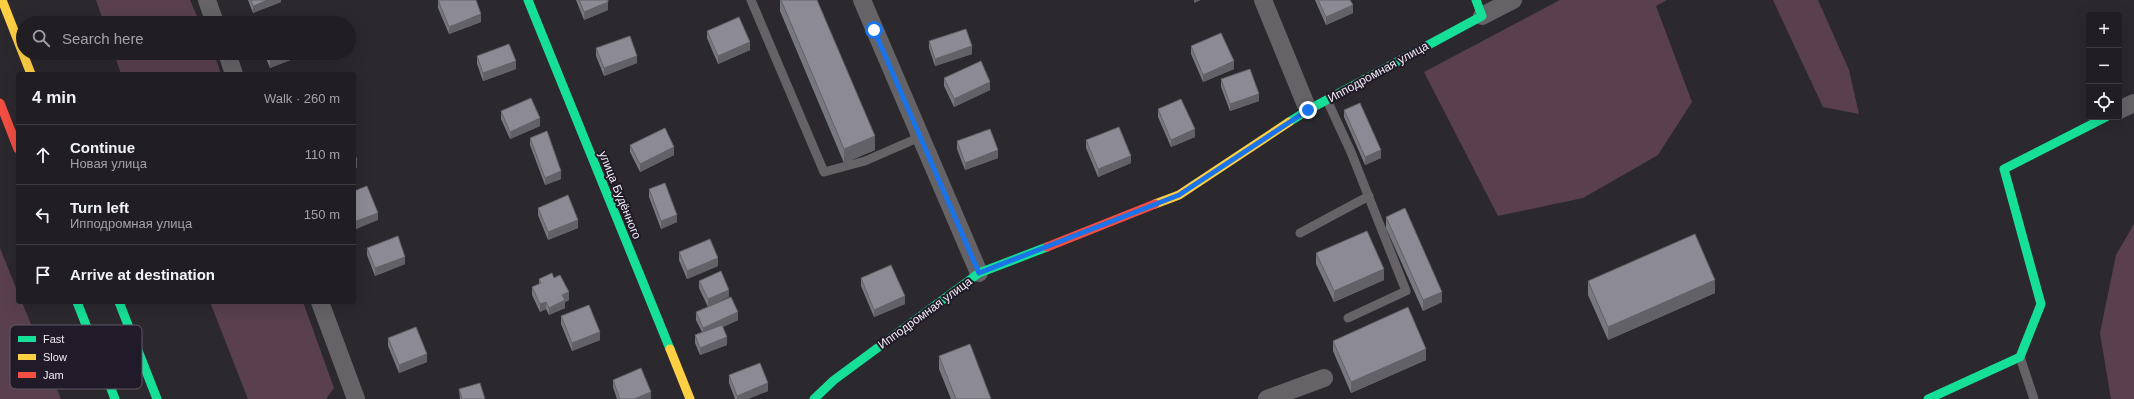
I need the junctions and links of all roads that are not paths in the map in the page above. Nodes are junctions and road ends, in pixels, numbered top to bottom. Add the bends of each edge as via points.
1 (2, 0) edge
2 (207, 0) edge
3 (528, 0) edge
4 (862, 0) edge
5 (1263, 0) edge
6 (1513, 0) edge
7 (754, 1) edge
8 (1479, 8) edge
9 (213, 16) edge
10 (16, 36) edge
11 (26, 60) edge
12 (229, 60) edge
13 (30, 72) edge
14 (233, 72) edge
15 (1327, 100) junction
16 (0, 103) edge
17 (2134, 103) edge
18 (2122, 109) edge
19 (1308, 110) junction
20 (2100, 120) edge
21 (920, 137) junction
22 (16, 144) edge
23 (1369, 196) junction
24 (1300, 233) dead end
25 (979, 273) junction
26 (79, 304) edge
27 (120, 304) edge
28 (321, 304) edge
29 (1348, 318) dead end
30 (87, 325) edge
31 (128, 325) edge
32 (2020, 357) junction
33 (142, 361) edge
34 (1324, 378) dead end
35 (111, 389) edge
36 (115, 399) edge
37 (157, 399) edge
38 (356, 399) edge
39 (690, 399) edge
40 (814, 399) edge
41 (1267, 399) edge
42 (1928, 399) edge
43 (2034, 399) edge

1 - 10 main road
2 - 9 street
3 - 39 main road, улица Будённого
4 - 21 street
5 - 19 street
6 - 8 street, Ипподромная улица
7 - 21 lane via 824,172 865,162
8 - 15 main road, Ипподромная улица
11 - 13 main road
12 - 14 street
15 - 19 main road, Ипподромная улица
15 - 23 lane
16 - 22 main road
17 - 18 street
19 - 25 main road, Ипподромная улица via 1179,195
20 - 32 main road via 2004,169 2041,304
21 - 25 street
23 - 24 lane
23 - 29 lane via 1406,291
25 - 40 main road, Ипподромная улица via 834,380
26 - 30 main road
27 - 31 main road
28 - 38 street
32 - 42 main road
32 - 43 lane
33 - 37 main road
34 - 41 street
35 - 36 main road

